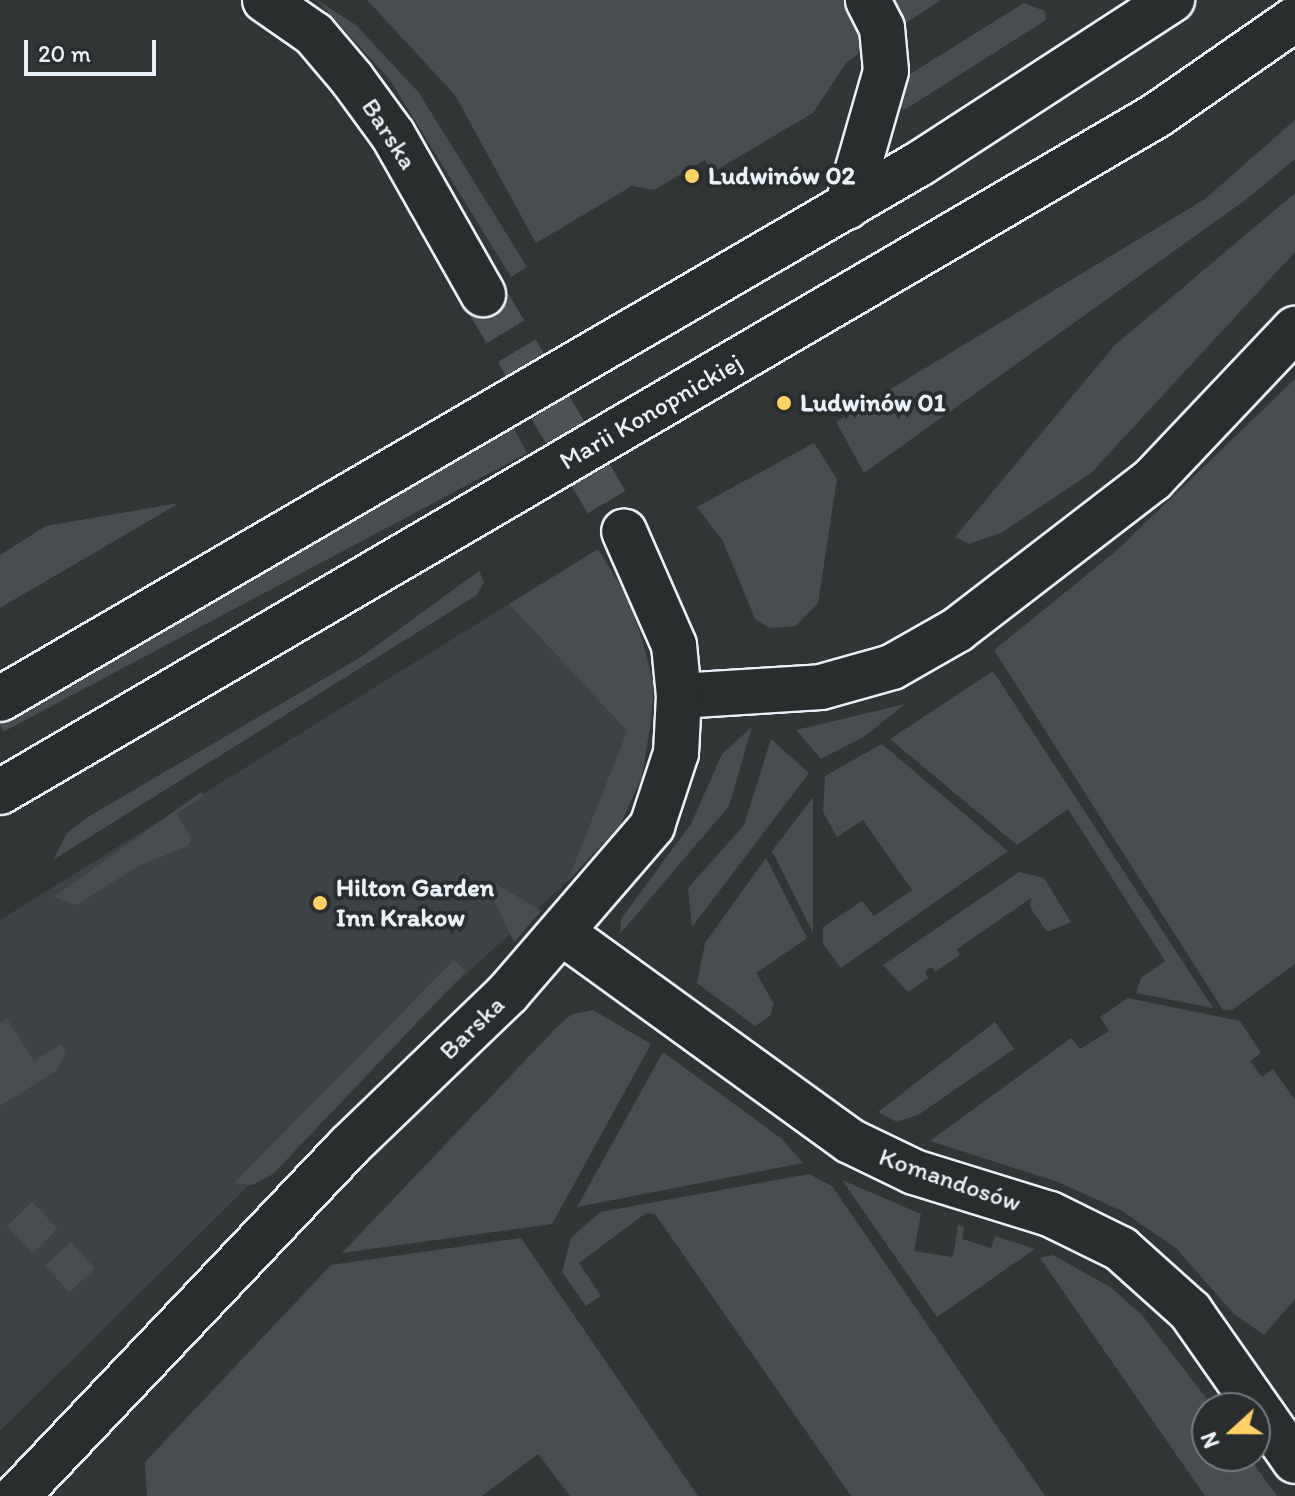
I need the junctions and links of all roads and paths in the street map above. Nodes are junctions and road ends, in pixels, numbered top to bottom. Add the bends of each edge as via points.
1 (265, 0) edge
2 (868, 0) edge
3 (1152, 3) edge
4 (1295, 19) edge
5 (847, 207) junction
6 (483, 294) tunnel mouth
7 (1295, 329) edge
8 (624, 531) tunnel mouth
9 (679, 696) junction
10 (0, 699) edge
11 (0, 792) edge
12 (564, 934) junction
13 (65, 1443) junction
14 (1295, 1461) edge
15 (0, 1494) edge
16 (17, 1496) edge

1 - 6 street, Barska via 314,34 352,79 393,135
2 - 5 street via 882,28 886,71
3 - 5 street
4 - 11 street, Marii Konopnickiej via 1144,123
5 - 10 street
7 - 9 street via 1153,479 957,630 892,667 821,687
8 - 9 street, Barska via 674,645
9 - 12 street, Barska via 676,753 652,826
12 - 13 street, Barska
12 - 14 street, Komandosów via 850,1141 914,1172 1050,1214 1121,1249 1190,1311
13 - 15 street, Barska
13 - 16 street, Barska

